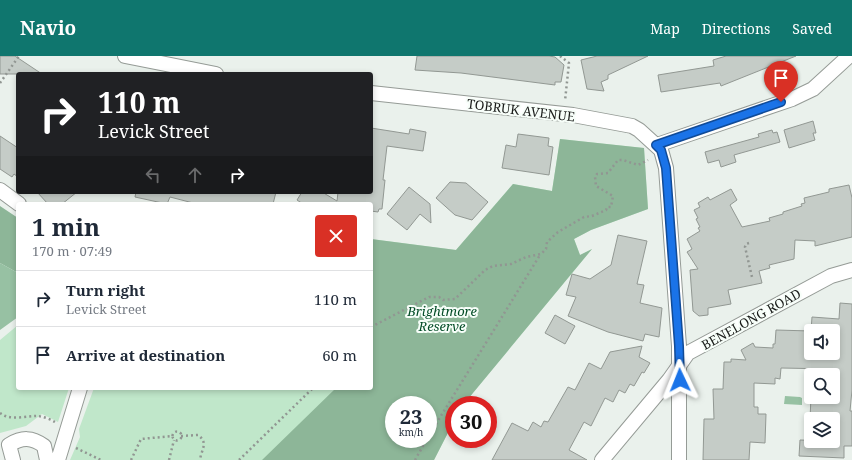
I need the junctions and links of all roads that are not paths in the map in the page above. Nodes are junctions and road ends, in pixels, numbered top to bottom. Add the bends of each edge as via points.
1 (125, 56) edge
2 (849, 56) edge
3 (206, 72) edge
4 (373, 93) edge
5 (659, 148) junction
6 (0, 190) edge
7 (16, 202) edge
8 (852, 270) edge
9 (679, 366) junction
10 (79, 390) edge
11 (12, 460) edge
12 (47, 460) edge
13 (58, 460) edge
14 (602, 460) edge
15 (678, 460) edge

1 - 3 street
2 - 5 street via 813,88 792,99
4 - 5 street, TOBRUK AVENUE via 562,115 632,126
5 - 9 street via 666,168 670,208
6 - 7 street
8 - 9 street, BENELONG ROAD via 831,276 688,353
9 - 14 street, BENELONG ROAD
9 - 15 street
10 - 13 street
11 - 12 street via 9,445 27,438 37,440 44,446

